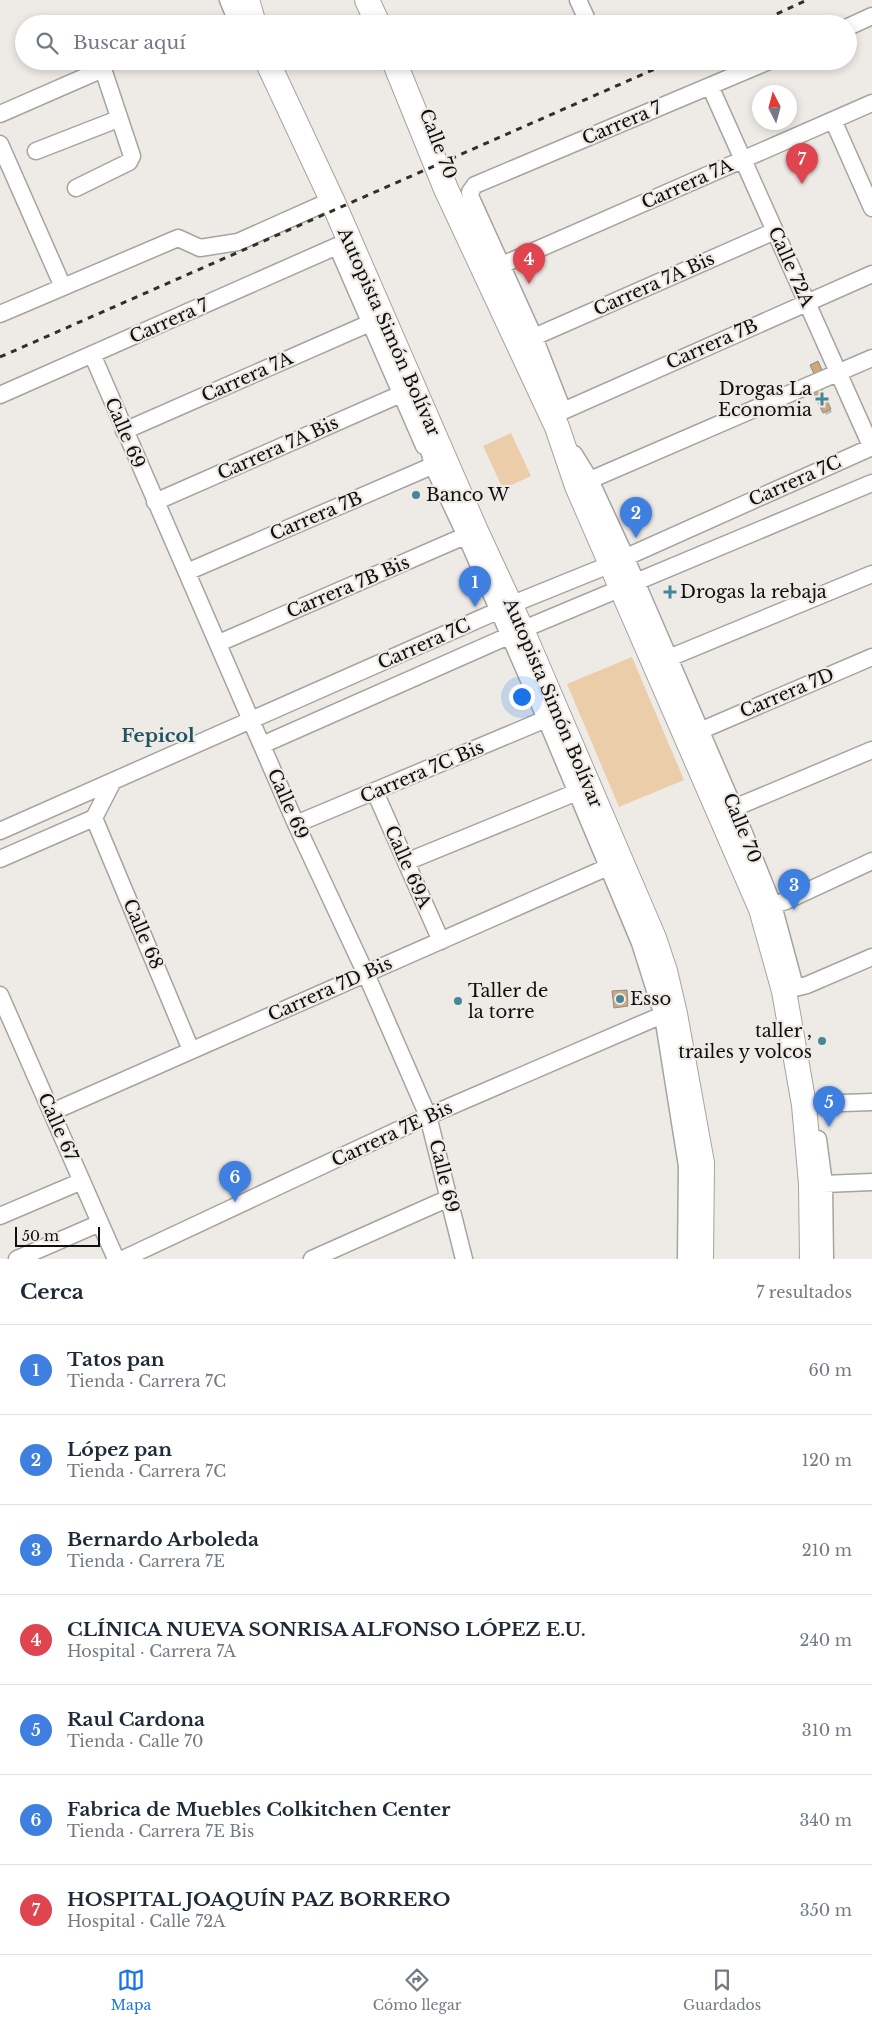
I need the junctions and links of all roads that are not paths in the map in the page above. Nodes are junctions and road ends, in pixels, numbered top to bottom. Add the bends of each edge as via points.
1 (228, 0) edge
2 (247, 0) edge
3 (368, 0) edge
4 (380, 0) edge
5 (578, 0) edge
6 (235, 15) edge
7 (251, 15) edge
8 (374, 15) edge
9 (386, 15) edge
10 (585, 15) edge
11 (872, 16) edge
12 (857, 23) edge
13 (101, 70) edge
14 (103, 70) edge
15 (271, 70) edge
16 (398, 70) edge
17 (409, 70) edge
18 (748, 70) edge
19 (710, 86) junction
20 (872, 103) edge
21 (0, 114) edge
22 (118, 119) junction
23 (834, 120) junction
24 (0, 144) edge
25 (36, 151) dead end
26 (743, 160) junction
27 (76, 188) dead end
28 (868, 190) edge
29 (332, 200) junction
30 (872, 208) edge
31 (466, 228) junction
32 (775, 231) junction
33 (502, 265) junction
34 (872, 274) edge
35 (63, 287) junction
36 (806, 302) junction
37 (0, 314) edge
38 (370, 323) junction
39 (534, 337) junction
40 (92, 354) junction
41 (872, 358) edge
42 (838, 372) junction
43 (408, 392) junction
44 (0, 396) edge
45 (558, 418) junction
46 (124, 431) junction
47 (872, 447) edge
48 (439, 463) junction
49 (590, 480) junction
50 (872, 483) edge
51 (155, 502) junction
52 (471, 533) junction
53 (619, 560) junction
54 (186, 572) junction
55 (872, 574) edge
56 (629, 585) junction
57 (505, 608) junction
58 (516, 633) junction
59 (219, 643) junction
60 (872, 657) edge
61 (668, 658) junction
62 (677, 716) junction
63 (252, 719) junction
64 (546, 719) junction
65 (702, 730) junction
66 (262, 744) junction
67 (872, 750) edge
68 (714, 760) joint
69 (113, 781) junction
70 (375, 792) junction
71 (577, 792) junction
72 (727, 810) junction
73 (600, 811) junction
74 (94, 818) junction
75 (296, 824) junction
76 (0, 831) edge
77 (610, 836) junction
78 (0, 859) edge
79 (872, 861) edge
80 (406, 862) junction
81 (608, 868) junction
82 (773, 905) junction
83 (441, 941) junction
84 (872, 957) edge
85 (366, 974) junction
86 (795, 988) junction
87 (0, 995) edge
88 (663, 1016) junction
89 (191, 1050) junction
90 (872, 1102) edge
91 (814, 1104) junction
92 (52, 1112) junction
93 (428, 1116) junction
94 (82, 1181) junction
95 (872, 1182) edge
96 (824, 1184) junction
97 (449, 1198) junction
98 (0, 1216) edge
99 (100, 1223) junction
100 (17, 1259) edge
101 (116, 1259) edge
102 (123, 1259) edge
103 (312, 1259) edge
104 (464, 1259) edge
105 (686, 1259) edge
106 (701, 1259) edge
107 (812, 1259) edge
108 (825, 1259) edge

1 - 6 street
2 - 7 highway
3 - 8 highway
4 - 9 street
5 - 10 street
11 - 12 street
13 - 21 street
14 - 22 street
15 - 29 highway, Autopista Simón Bolívar
16 - 31 highway via 435,165
17 - 31 street, Calle 70 via 454,185
18 - 19 street, Carrera 7
19 - 26 street, Calle 72A
19 - 33 street, Carrera 7 via 475,185 470,192 471,198
20 - 23 street, Carrera 7A
22 - 25 street
22 - 27 street via 132,160
23 - 26 street, Carrera 7A
23 - 28 street
24 - 35 street
26 - 32 street, Calle 72A
26 - 33 street, Carrera 7A
28 - 30 street
29 - 35 street via 238,242 200,248 178,238
29 - 43 highway, Autopista Simón Bolívar
31 - 45 highway
32 - 36 street, Calle 72A
32 - 39 street, Carrera 7A Bis
33 - 39 street
34 - 36 street, Carrera 7B
35 - 37 street
36 - 42 street, Calle 72A
36 - 45 street, Carrera 7B
38 - 40 street, Carrera 7 via 337,246
38 - 43 street
38 - 46 street, Carrera 7A
39 - 45 street
40 - 44 street, Carrera 7
40 - 46 street, Calle 69
41 - 42 street
42 - 47 street, Calle 72A
42 - 49 street
43 - 48 highway, Autopista Simón Bolívar
43 - 51 street, Carrera 7A Bis
45 - 49 street
45 - 53 highway via 577,486
46 - 51 street, Calle 69
47 - 53 street, Carrera 7C
48 - 52 highway, Autopista Simón Bolívar
48 - 54 street, Carrera 7B
49 - 53 street
50 - 56 street, Carrera 7C
51 - 54 street, Calle 69
52 - 57 highway, Autopista Simón Bolívar
52 - 59 street, Carrera 7B Bis
53 - 56 highway
53 - 57 street, Carrera 7C
54 - 59 street, Calle 69
55 - 61 street
56 - 58 street, Carrera 7C
56 - 61 street
56 - 62 highway
57 - 58 highway, Autopista Simón Bolívar
57 - 63 street, Carrera 7C
58 - 64 street
58 - 66 street, Carrera 7C
58 - 73 highway, Autopista Simón Bolívar
59 - 63 street, Calle 69
60 - 65 street, Carrera 7D
61 - 65 street
62 - 65 highway
62 - 72 highway
63 - 66 street, Calle 69
63 - 69 street, Carrera 7C
64 - 70 street, Carrera 7C Bis
64 - 71 street
65 - 68 street
66 - 75 street, Calle 69
67 - 72 street
68 - 72 highway
69 - 74 street
69 - 76 street, Carrera 7C
70 - 75 street, Carrera 7C Bis
70 - 80 street, Calle 69A
71 - 73 highway
71 - 80 street
71 - 81 street
72 - 82 street, Calle 70
72 - 107 highway via 761,909 784,990 804,1106 811,1184
73 - 77 highway, Autopista Simón Bolívar
74 - 78 street
74 - 89 street, Calle 68
75 - 85 street, Calle 69
77 - 81 highway
77 - 106 highway, Autopista Simón Bolívar via 654,938 675,1014 702,1163
79 - 82 street
80 - 83 street, Calle 69A
81 - 83 street, Carrera 7D Bis
81 - 88 street via 640,942
82 - 86 street, Calle 70
83 - 85 street, Carrera 7D Bis
84 - 86 street via 807,986
85 - 89 street, Carrera 7D Bis
85 - 93 street, Calle 69
86 - 91 street, Calle 70
87 - 92 street, Calle 67
88 - 93 street, Carrera 7E Bis
88 - 105 street via 687,1166
89 - 92 street, Carrera 7D Bis
90 - 91 street
91 - 96 street, Calle 70
92 - 94 street, Calle 67
93 - 97 street, Calle 69
93 - 102 street, Carrera 7E Bis
94 - 98 street
94 - 99 street, Calle 67
95 - 96 street
96 - 108 street, Calle 70
97 - 103 street
97 - 104 street, Calle 69
99 - 100 street
99 - 101 street, Calle 67

